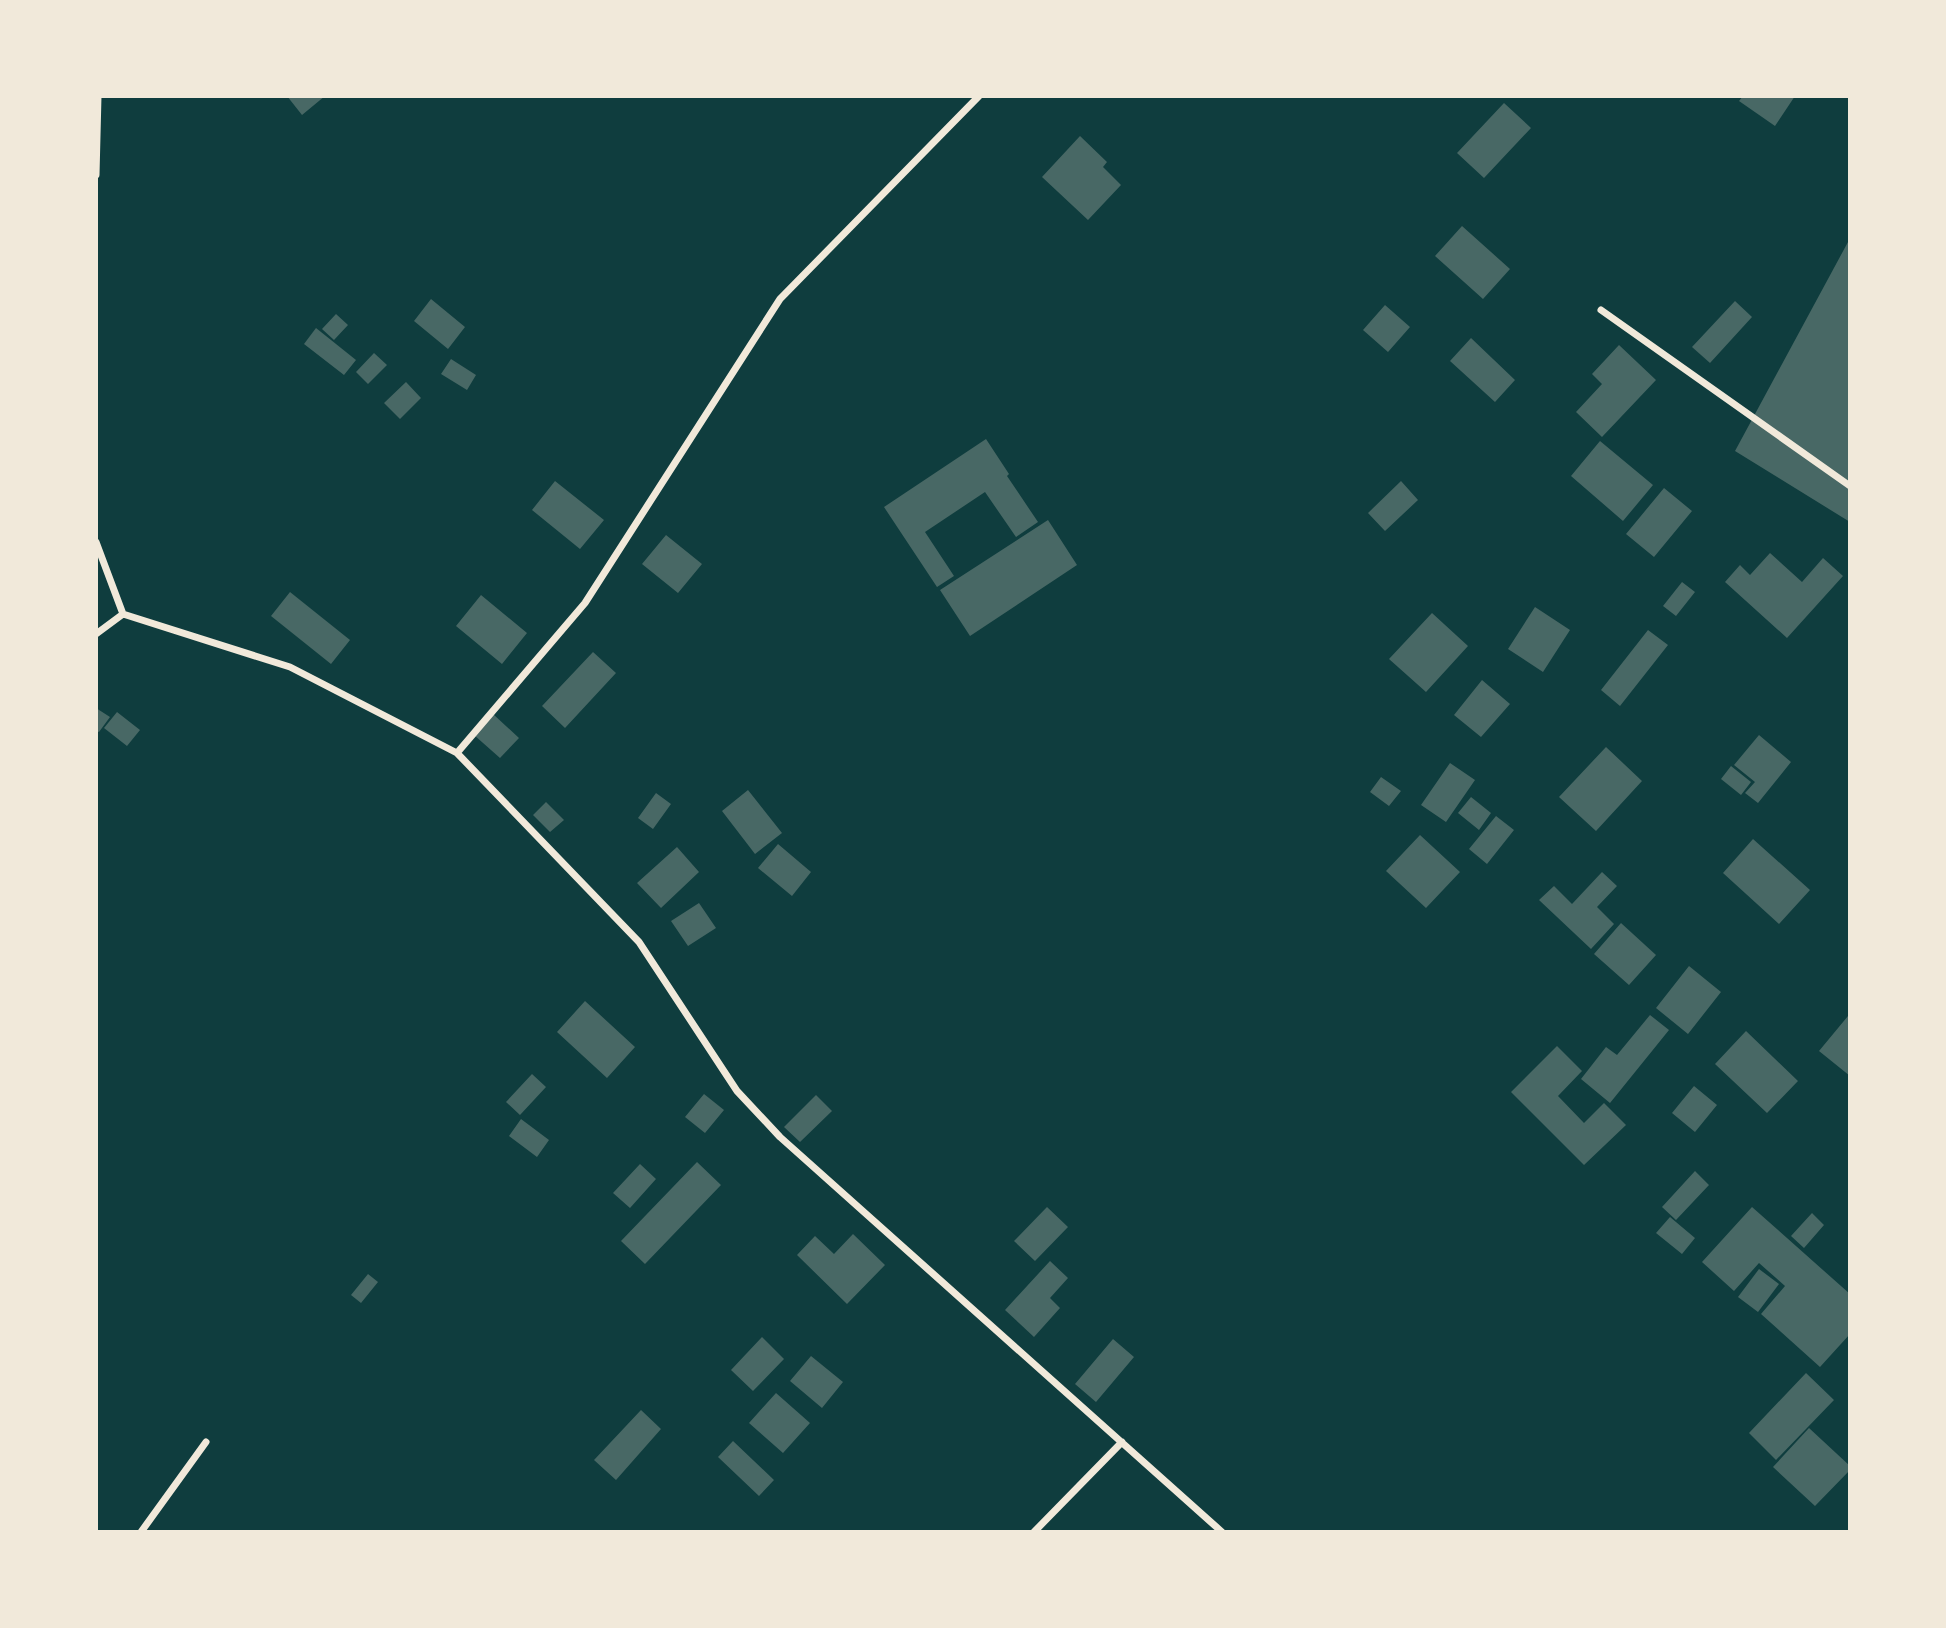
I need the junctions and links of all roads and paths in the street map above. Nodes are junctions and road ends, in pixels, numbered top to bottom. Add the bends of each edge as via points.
1 (98, 96) edge
2 (979, 96) edge
3 (96, 175) edge
4 (1601, 310) dead end
5 (1850, 486) edge
6 (96, 542) edge
7 (123, 614) junction
8 (96, 634) edge
9 (457, 754) junction
10 (206, 1442) dead end
11 (1122, 1442) junction
12 (141, 1532) edge
13 (1034, 1532) edge
14 (1222, 1532) edge

1 - 3 street
2 - 9 street via 780,299 585,603
4 - 5 street
6 - 7 street
7 - 8 street
7 - 9 street via 290,667
9 - 11 street via 639,942 737,1091 780,1137
10 - 12 street
11 - 13 street
11 - 14 street

